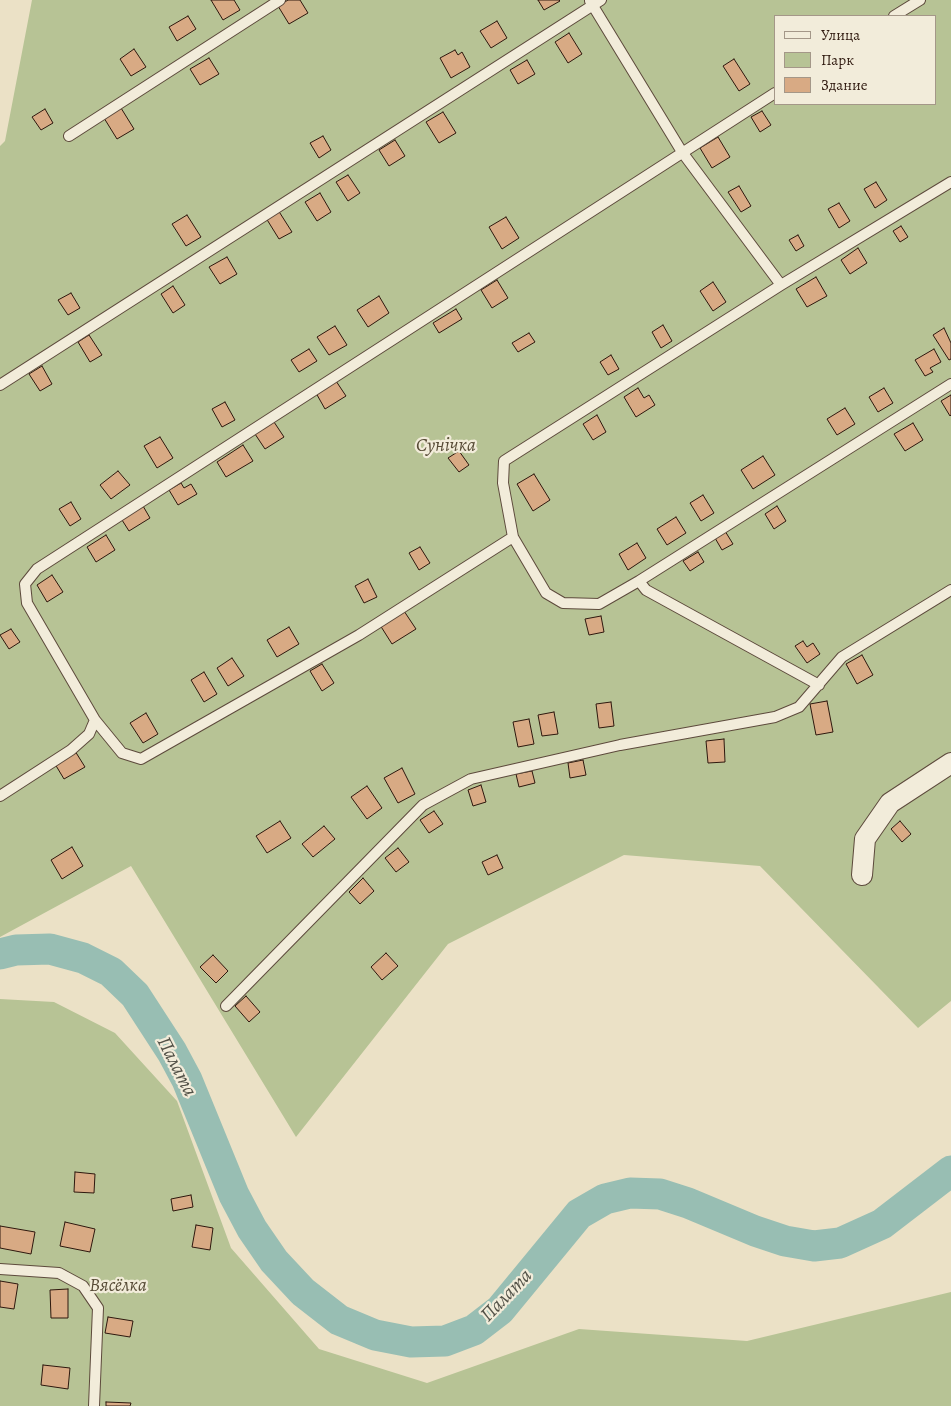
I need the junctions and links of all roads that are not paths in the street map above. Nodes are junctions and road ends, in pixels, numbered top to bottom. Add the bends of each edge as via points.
1 (280, 0) edge
2 (920, 0) edge
3 (595, 2) edge
4 (896, 15) edge
5 (774, 94) edge
6 (68, 136) dead end
7 (682, 152) junction
8 (951, 182) edge
9 (781, 285) junction
10 (951, 384) edge
11 (0, 385) edge
12 (513, 537) junction
13 (639, 582) junction
14 (951, 590) edge
15 (818, 685) junction
16 (95, 720) junction
17 (951, 762) edge
18 (0, 796) edge
19 (862, 875) dead end
20 (226, 1006) dead end
21 (0, 1269) edge
22 (94, 1406) edge

1 - 6 lane
2 - 4 lane
3 - 7 lane
3 - 11 lane
5 - 7 lane
7 - 9 lane
7 - 16 lane via 37,569 25,584 27,603
8 - 9 lane
9 - 12 lane via 504,461 503,483
10 - 13 lane
12 - 13 lane via 546,593 563,603 599,604
12 - 16 lane via 359,635 141,759 122,753
13 - 15 lane via 646,590
14 - 15 lane via 842,657
15 - 20 lane via 799,707 775,717 620,745 471,779 423,805
16 - 18 lane via 89,734 71,750
17 - 19 street via 890,803 866,839
21 - 22 lane via 59,1273 83,1286 98,1308

